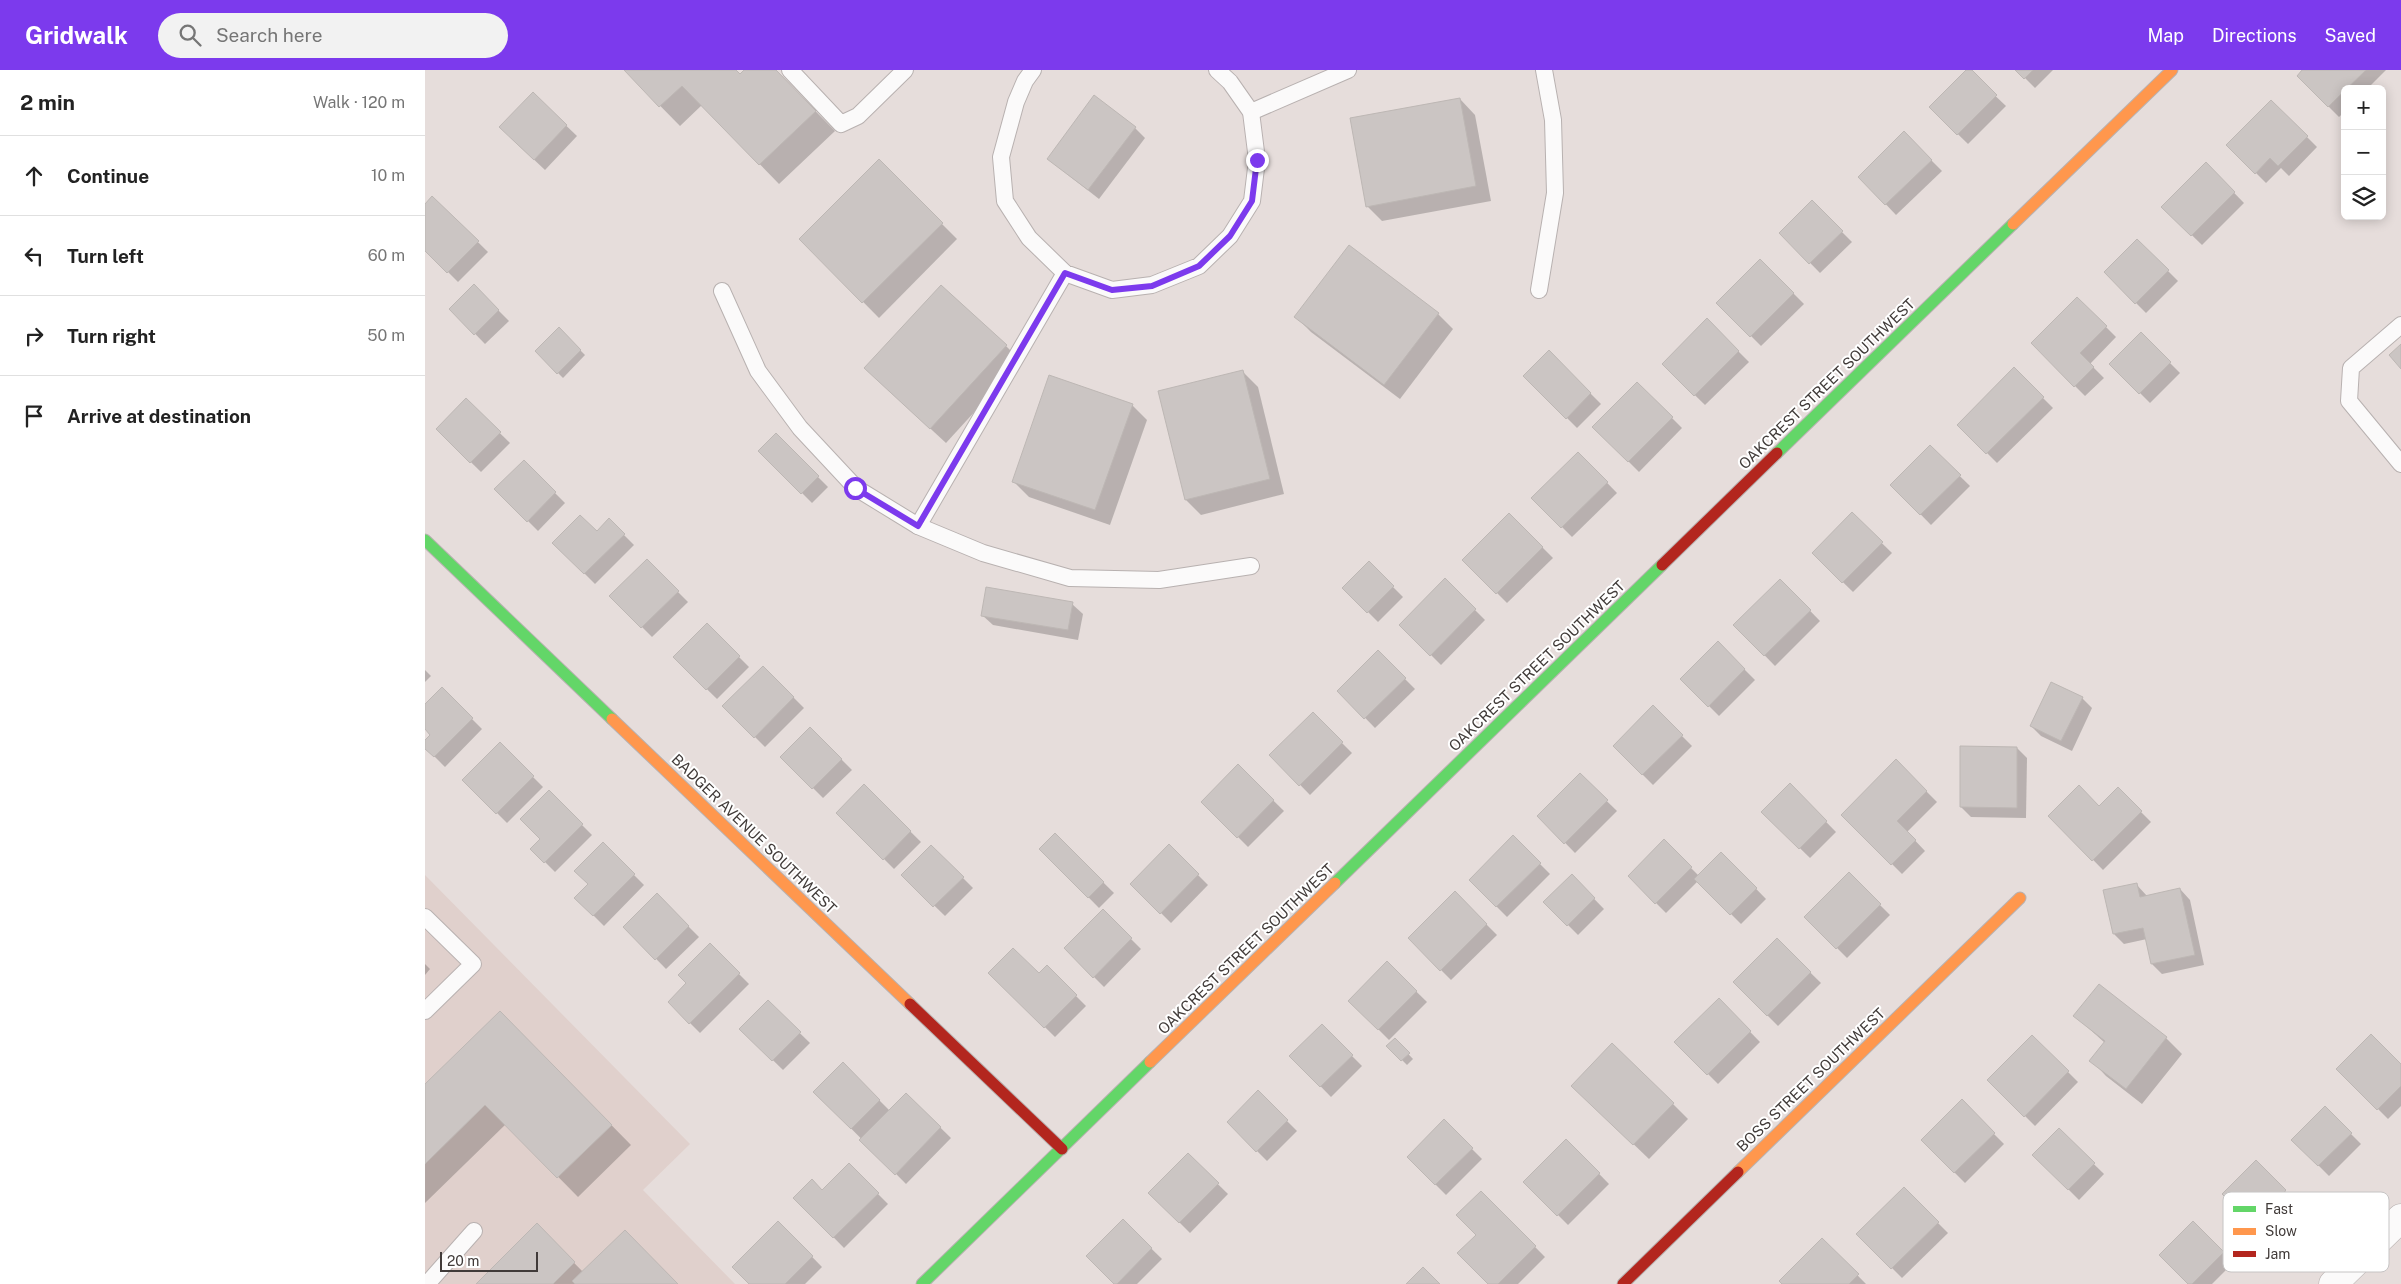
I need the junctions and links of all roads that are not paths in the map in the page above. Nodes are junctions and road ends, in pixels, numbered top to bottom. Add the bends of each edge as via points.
1 (790, 70) edge
2 (905, 70) edge
3 (1033, 70) edge
4 (1217, 70) edge
5 (1349, 70) edge
6 (1545, 70) edge
7 (2171, 70) edge
8 (1251, 112) junction
9 (1065, 273) junction
10 (1539, 290) dead end
11 (723, 291) dead end
12 (2401, 326) edge
13 (2401, 464) edge
14 (918, 526) junction
15 (425, 540) edge
16 (1251, 566) dead end
17 (2020, 898) dead end
18 (425, 916) edge
19 (425, 1011) edge
20 (1061, 1149) junction
21 (2401, 1218) edge
22 (2389, 1230) edge
23 (474, 1231) dead end
24 (2345, 1272) edge
25 (427, 1284) edge
26 (922, 1284) edge
27 (1623, 1284) edge
28 (2333, 1284) edge

1 - 2 lane via 841,124 859,116
3 - 9 lane via 1015,102 1001,157 1005,201 1029,238
4 - 8 lane via 1230,82
5 - 8 lane
6 - 10 lane via 1553,120 1555,193
7 - 20 street, OAKCREST STREET SOUTHWEST
8 - 9 lane via 1257,160 1252,201 1230,236 1199,266 1152,286 1112,290
9 - 14 lane
11 - 14 lane via 758,372 800,428 855,488
12 - 13 lane via 2351,368 2349,401
14 - 16 lane via 983,553 1070,578 1159,580
15 - 20 street, BADGER AVENUE SOUTHWEST
17 - 27 street, BOSS STREET SOUTHWEST
18 - 19 lane via 473,964
20 - 26 street, OAKCREST STREET SOUTHWEST
21 - 22 street
23 - 25 lane
24 - 28 street

